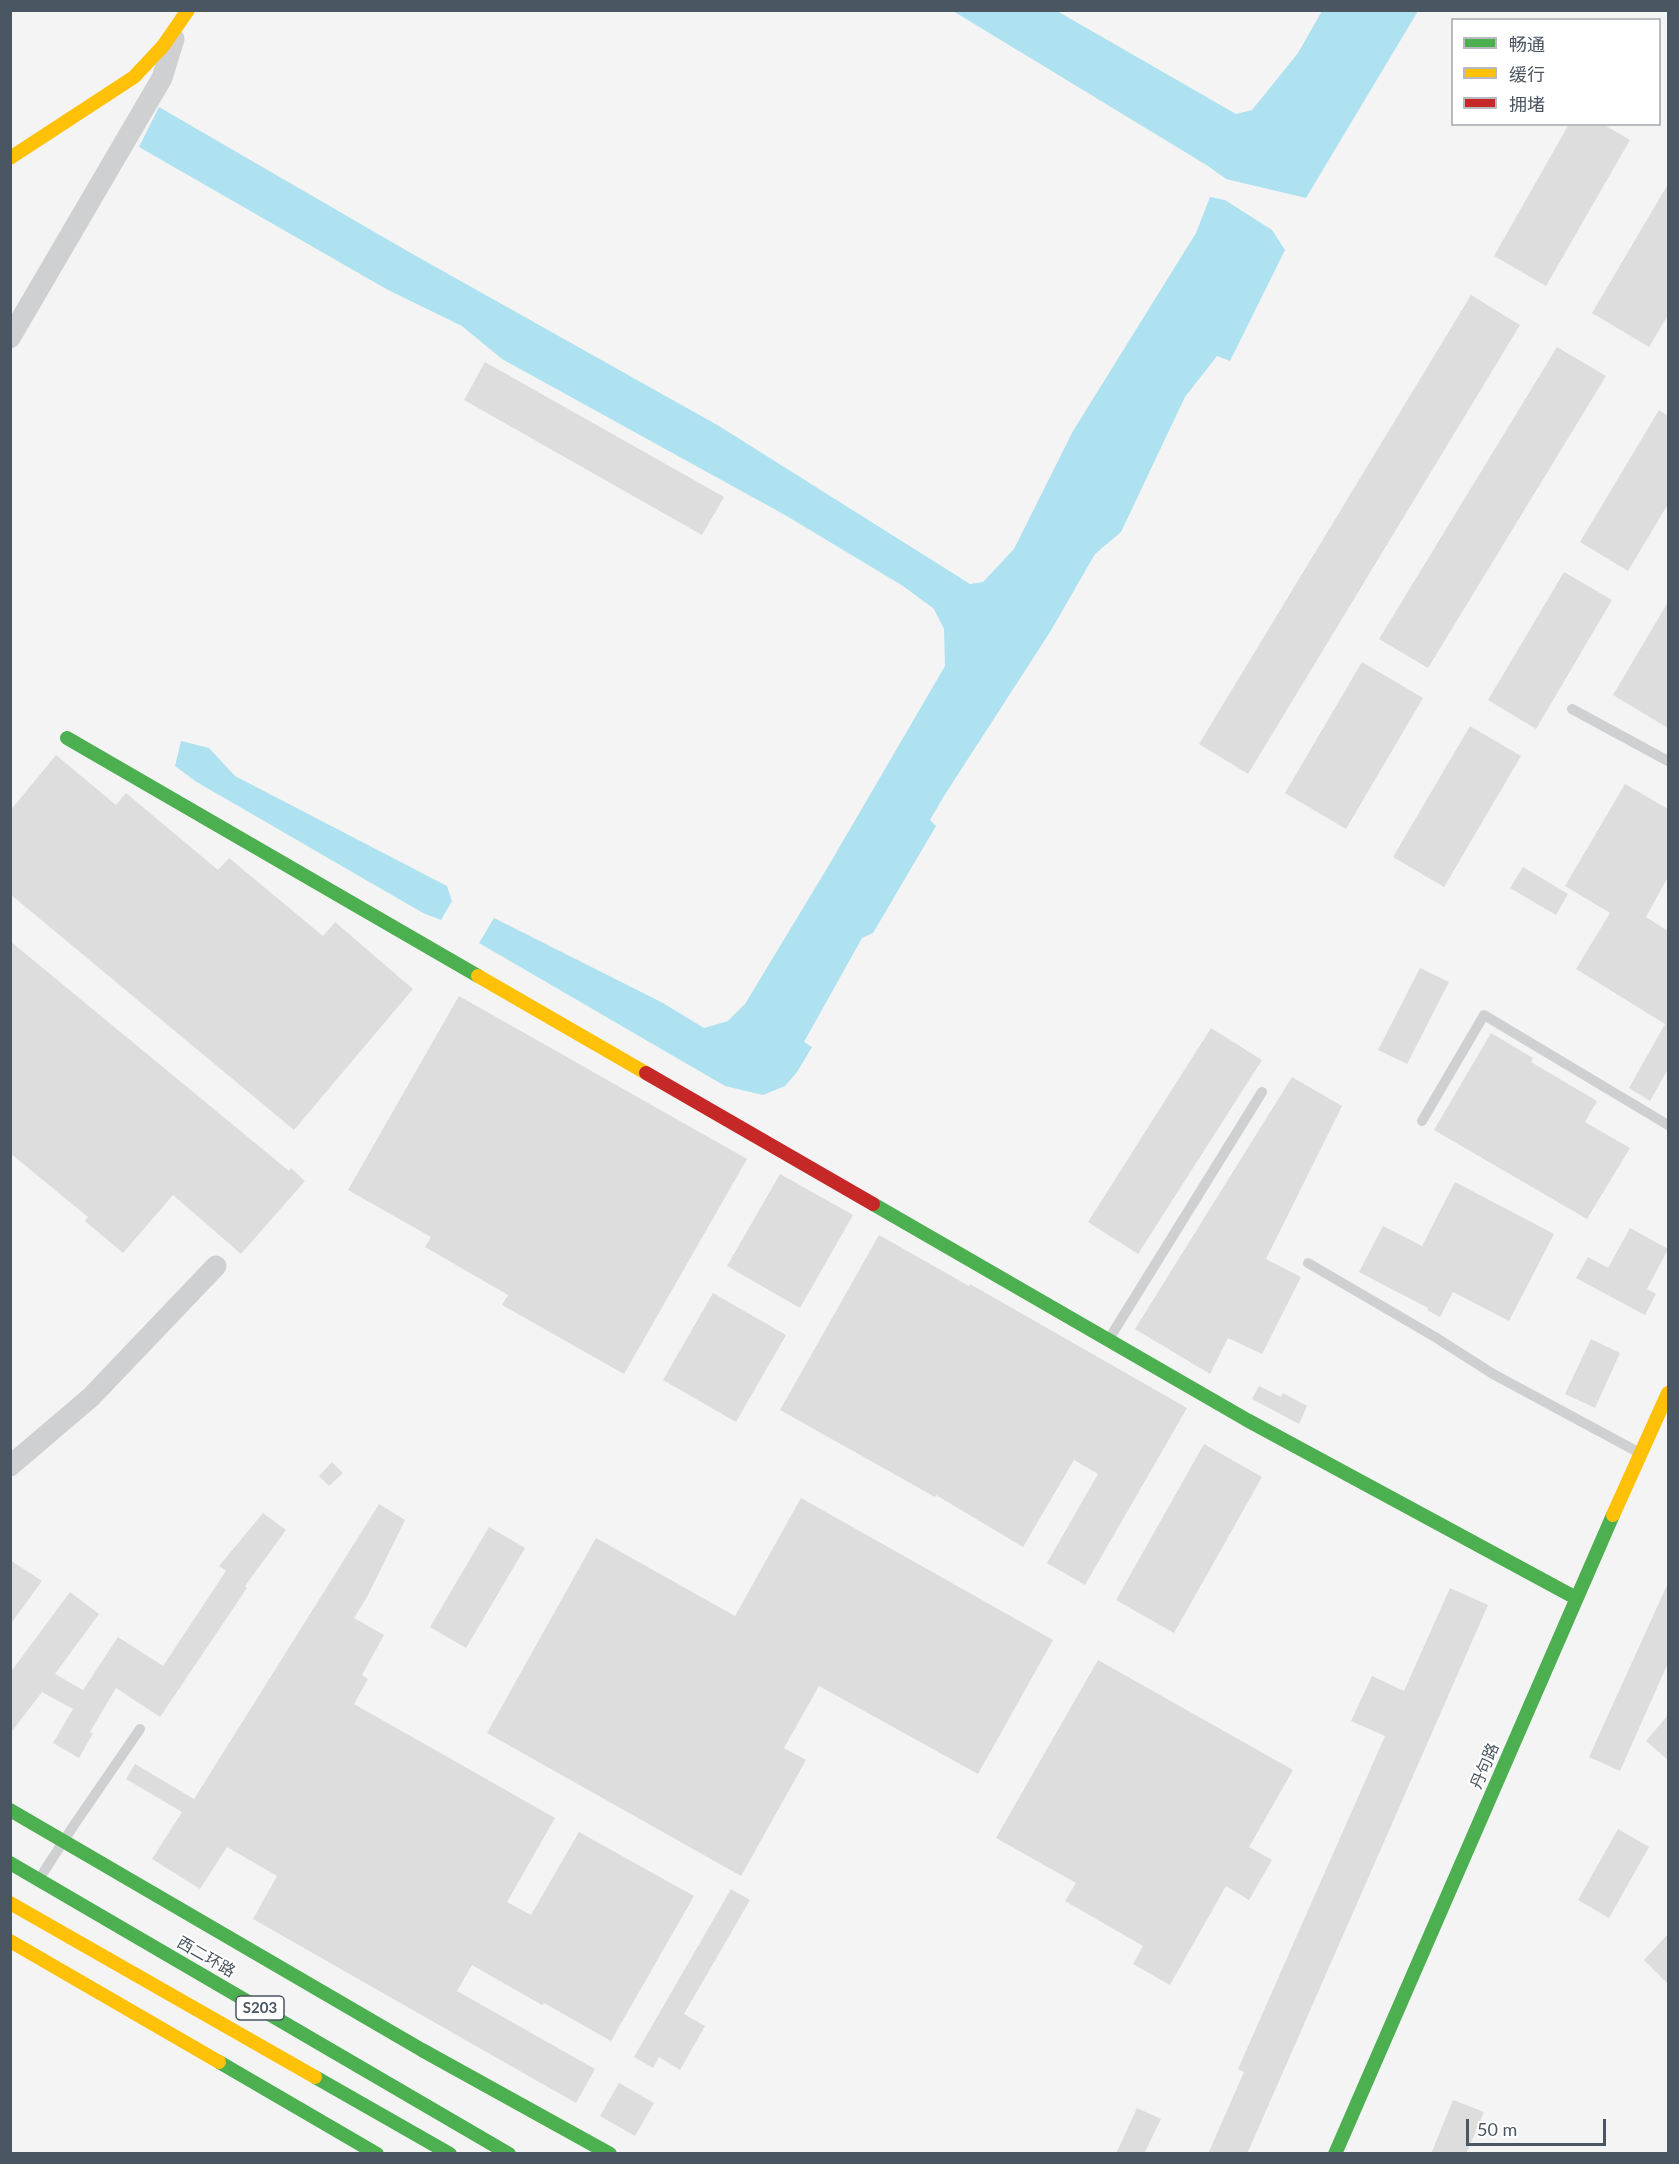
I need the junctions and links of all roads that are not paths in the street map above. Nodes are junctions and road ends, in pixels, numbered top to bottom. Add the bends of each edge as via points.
1 (183, 17) edge
2 (10, 158) edge
3 (10, 338) edge
4 (1572, 709) dead end
5 (67, 738) dead end
6 (1668, 761) edge
7 (1263, 1092) dead end
8 (1422, 1121) dead end
9 (1668, 1125) edge
10 (1308, 1263) dead end
11 (216, 1266) dead end
12 (1108, 1340) junction
13 (1668, 1393) edge
14 (1655, 1423) junction
15 (1668, 1431) edge
16 (1641, 1454) junction
17 (10, 1466) edge
18 (1576, 1598) junction
19 (140, 1729) dead end
20 (10, 1810) edge
21 (63, 1841) junction
22 (10, 1863) edge
23 (40, 1879) junction
24 (10, 1903) edge
25 (10, 1941) edge
26 (387, 2116) junction
27 (370, 2152) edge
28 (450, 2154) edge
29 (509, 2154) edge
30 (610, 2154) edge
31 (1335, 2154) edge

1 - 2 street via 134,77
1 - 3 street via 162,78
4 - 6 lane
5 - 12 street
7 - 12 lane
8 - 9 lane via 1484,1015
10 - 16 lane via 1493,1374
11 - 17 street via 91,1397
12 - 18 street
13 - 14 street, 丹句路
14 - 15 street
14 - 16 street, 丹句路
16 - 18 street, 丹句路
18 - 31 street, 丹句路
19 - 21 lane
20 - 21 street
21 - 23 lane
21 - 30 street via 422,2050
22 - 23 street, 西二环路 / S203
23 - 29 street, 西二环路 / S203
24 - 26 street, S203
25 - 27 street
26 - 27 street
26 - 28 street, S203

